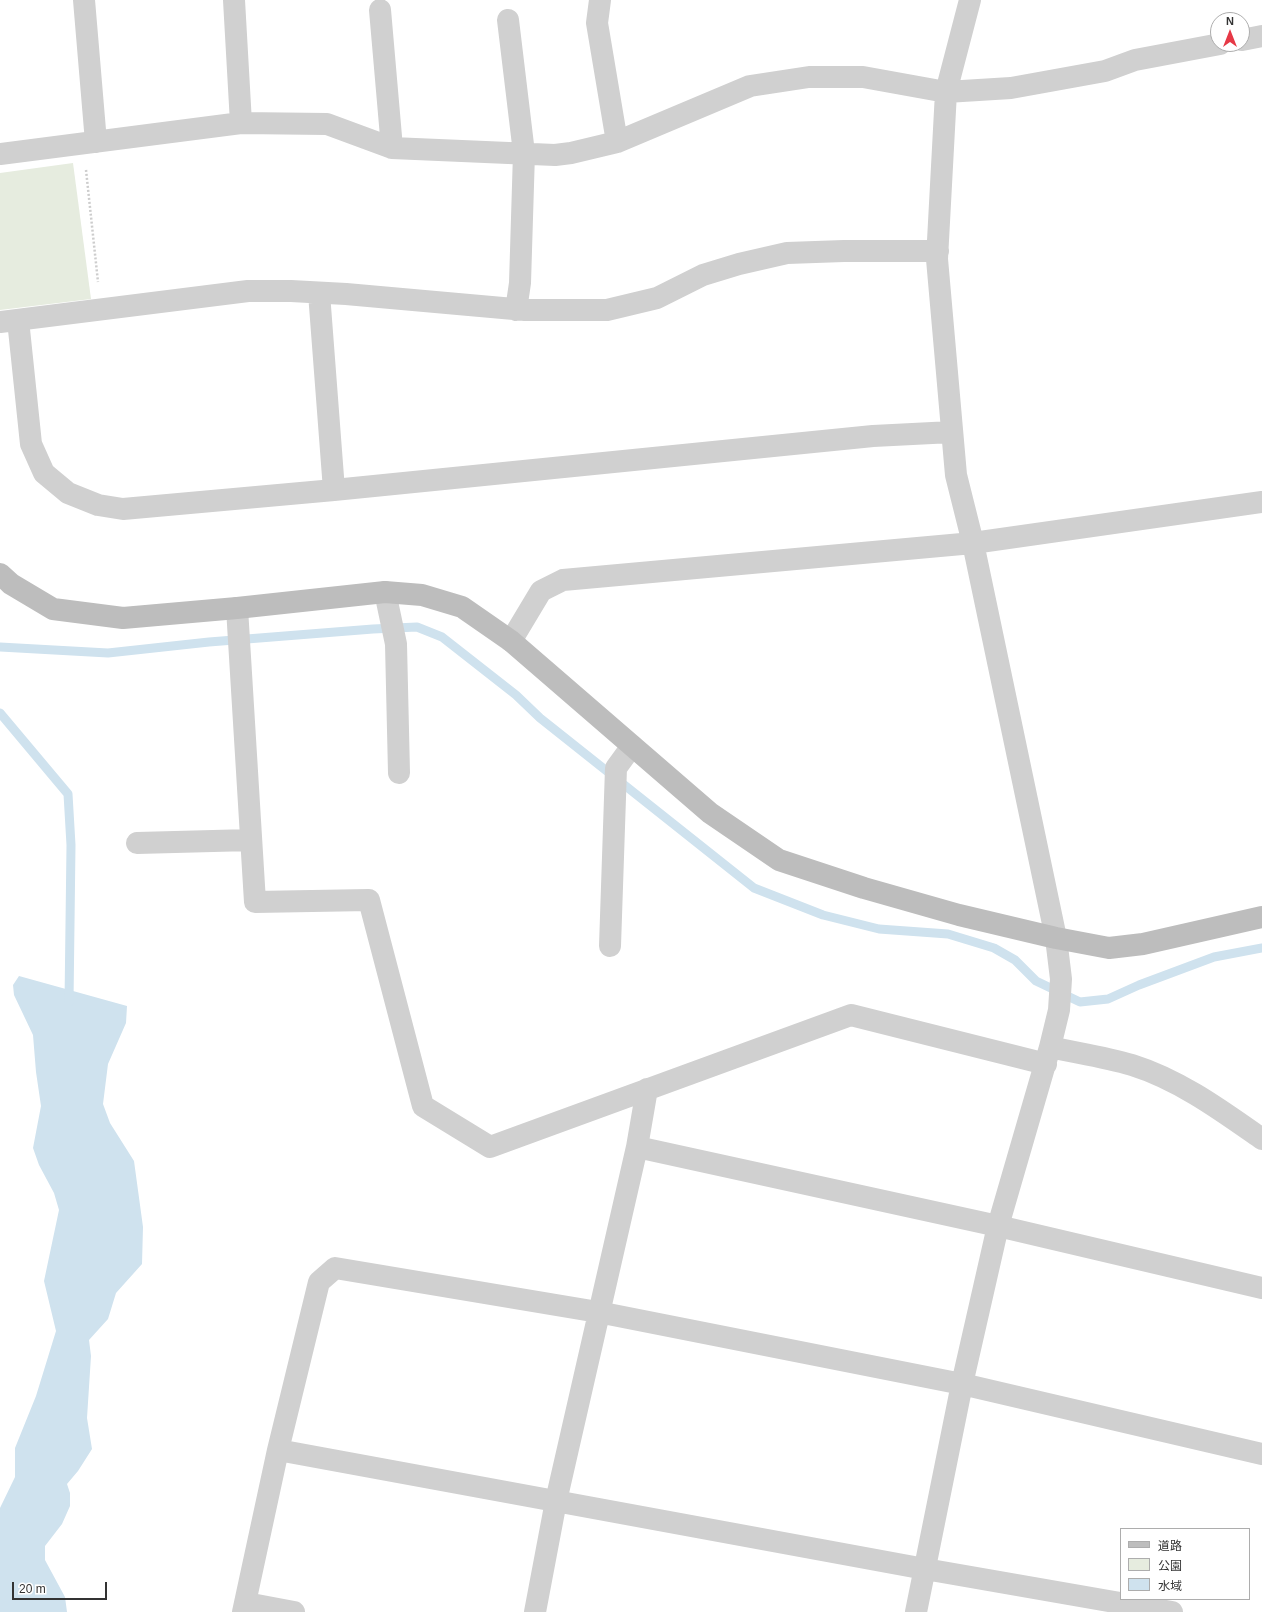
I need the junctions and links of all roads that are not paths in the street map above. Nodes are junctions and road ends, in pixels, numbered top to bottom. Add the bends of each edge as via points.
1 (84, 0) edge
2 (234, 0) edge
3 (600, 0) edge
4 (970, 0) edge
5 (380, 10) dead end
6 (508, 20) dead end
7 (1262, 36) edge
8 (1250, 38) edge
9 (1210, 46) edge
10 (946, 92) junction
11 (241, 123) junction
12 (617, 142) junction
13 (89, 143) junction
14 (392, 148) junction
15 (524, 153) junction
16 (0, 154) edge
17 (938, 251) junction
18 (319, 293) junction
19 (516, 310) junction
20 (9, 321) edge
21 (952, 432) junction
22 (334, 490) junction
23 (1262, 502) edge
24 (973, 543) junction
25 (0, 574) edge
26 (385, 592) junction
27 (237, 608) junction
28 (511, 641) junction
29 (632, 746) junction
30 (400, 773) dead end
31 (251, 840) junction
32 (137, 843) dead end
33 (1262, 917) edge
34 (1056, 938) junction
35 (610, 946) dead end
36 (1048, 1056) junction
37 (647, 1089) junction
38 (1262, 1139) edge
39 (637, 1147) junction
40 (998, 1226) junction
41 (1262, 1288) edge
42 (598, 1312) junction
43 (962, 1384) junction
44 (278, 1450) junction
45 (1262, 1454) edge
46 (556, 1502) junction
47 (925, 1569) junction
48 (244, 1608) edge
49 (294, 1612) edge
50 (535, 1612) edge
51 (916, 1612) edge
52 (1172, 1612) edge

1 - 13 street
2 - 11 street
3 - 12 street via 597,22
4 - 10 street
5 - 14 street
6 - 15 street
7 - 8 street
9 - 10 street via 1135,60 1105,71 1025,86
10 - 12 street via 863,77 809,77 750,86
10 - 17 street
11 - 13 street
11 - 14 street via 327,124
12 - 15 street via 555,155
13 - 16 street
14 - 15 street
15 - 19 street via 520,283
17 - 19 street via 787,253 702,275 657,298 607,310
17 - 21 street
18 - 19 street
18 - 20 street via 248,291
18 - 22 street
20 - 22 street via 31,444 44,473 68,493 98,505 123,509
21 - 22 street via 873,436
21 - 24 street via 956,475
23 - 24 street
24 - 28 street via 563,580 541,591
24 - 34 street
25 - 27 street via 11,584 53,609 123,618
26 - 27 street
26 - 28 street via 422,594 462,607
26 - 30 street via 396,644
27 - 31 street
28 - 29 street
29 - 34 street via 710,813 779,860 951,913
29 - 35 street via 616,768
31 - 32 street
31 - 37 street via 255,902 369,900 423,1106 490,1147
33 - 34 street via 1143,944 1109,948
34 - 36 street via 1062,979 1059,1010
36 - 37 street via 851,1015
36 - 38 street via 1132,1065 1169,1080
36 - 40 street
37 - 39 street
39 - 40 street
39 - 42 street
40 - 41 street
40 - 43 street
42 - 43 street
42 - 44 street via 335,1268 319,1282
42 - 46 street
43 - 45 street
43 - 47 street
44 - 46 street
44 - 48 street
46 - 47 street
46 - 50 street
47 - 51 street
47 - 52 street
48 - 49 street

